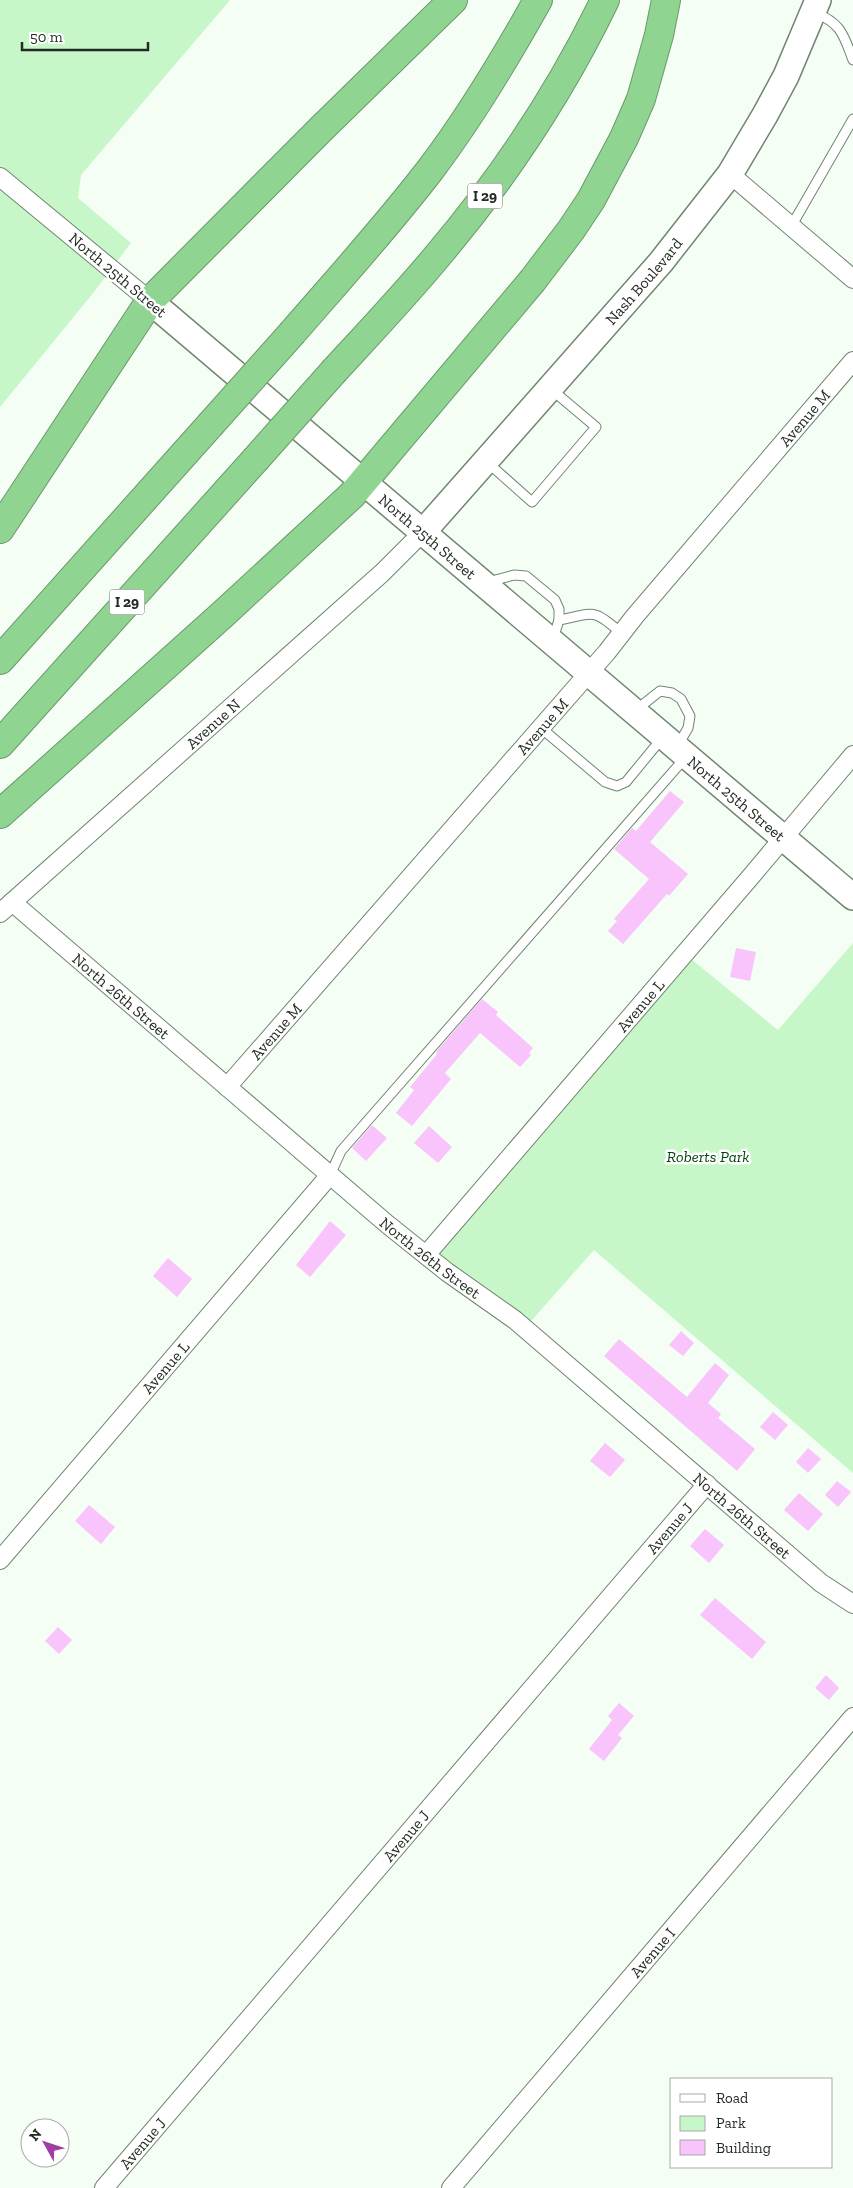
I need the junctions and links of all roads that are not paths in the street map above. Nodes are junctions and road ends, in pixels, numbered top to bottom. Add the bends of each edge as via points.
1 (453, 0) edge
2 (538, 0) edge
3 (605, 0) edge
4 (666, 0) edge
5 (816, 6) edge
6 (853, 60) edge
7 (853, 119) edge
8 (730, 174) junction
9 (0, 177) edge
10 (792, 225) junction
11 (853, 278) edge
12 (150, 301) junction
13 (853, 361) edge
14 (551, 388) junction
15 (486, 462) junction
16 (364, 482) junction
17 (0, 529) edge
18 (423, 532) junction
19 (483, 583) junction
20 (556, 631) junction
21 (622, 633) junction
22 (0, 660) edge
23 (589, 673) junction
24 (634, 712) junction
25 (541, 728) junction
26 (0, 744) edge
27 (676, 747) junction
28 (853, 755) edge
29 (0, 814) edge
30 (784, 838) junction
31 (853, 897) edge
32 (6, 908) edge
33 (227, 1087) junction
34 (330, 1175) junction
35 (426, 1255) junction
36 (707, 1484) junction
37 (0, 1560) edge
38 (853, 1604) edge
39 (853, 1717) edge
40 (104, 2188) edge
41 (451, 2188) edge

1 - 12 highway
2 - 22 highway, bridge via 467,118 381,231
3 - 26 highway, I 29, bridge via 560,84 518,150 440,254
4 - 16 highway via 641,99 591,200 533,280
5 - 6 lane via 841,30
5 - 8 street, Nash Boulevard via 786,76
7 - 10 lane
8 - 10 street
8 - 14 street, Nash Boulevard via 662,262
9 - 12 street, North 25th Street
10 - 11 street
12 - 16 street, North 25th Street
12 - 17 highway
13 - 21 street, Avenue M
14 - 15 street, Nash Boulevard
14 - 15 lane via 596,427 532,502
15 - 18 street, Nash Boulevard
16 - 18 street, North 25th Street
16 - 29 highway via 222,615
18 - 19 street, North 25th Street
18 - 32 street, Avenue N via 382,573
19 - 20 street, North 25th Street
19 - 20 lane via 514,575 526,576 555,600 559,609
20 - 21 lane via 592,613 603,617
20 - 23 street, North 25th Street
21 - 23 street, Avenue M
23 - 24 street, North 25th Street
23 - 25 street, Avenue M
24 - 27 street, North 25th Street
24 - 27 lane via 660,690 672,692 681,699 690,716 688,728
25 - 27 lane via 605,782 617,786
25 - 33 street, Avenue M
27 - 30 street, North 25th Street
27 - 34 lane via 341,1151
28 - 30 street, Avenue L
30 - 31 street, North 25th Street
30 - 35 street, Avenue L
32 - 33 street, North 26th Street
33 - 34 street, North 26th Street
34 - 35 street, North 26th Street
34 - 37 street, Avenue L
35 - 36 street, North 26th Street via 515,1320
36 - 38 street, North 26th Street via 821,1583
36 - 40 street, Avenue J
39 - 41 street, Avenue I

